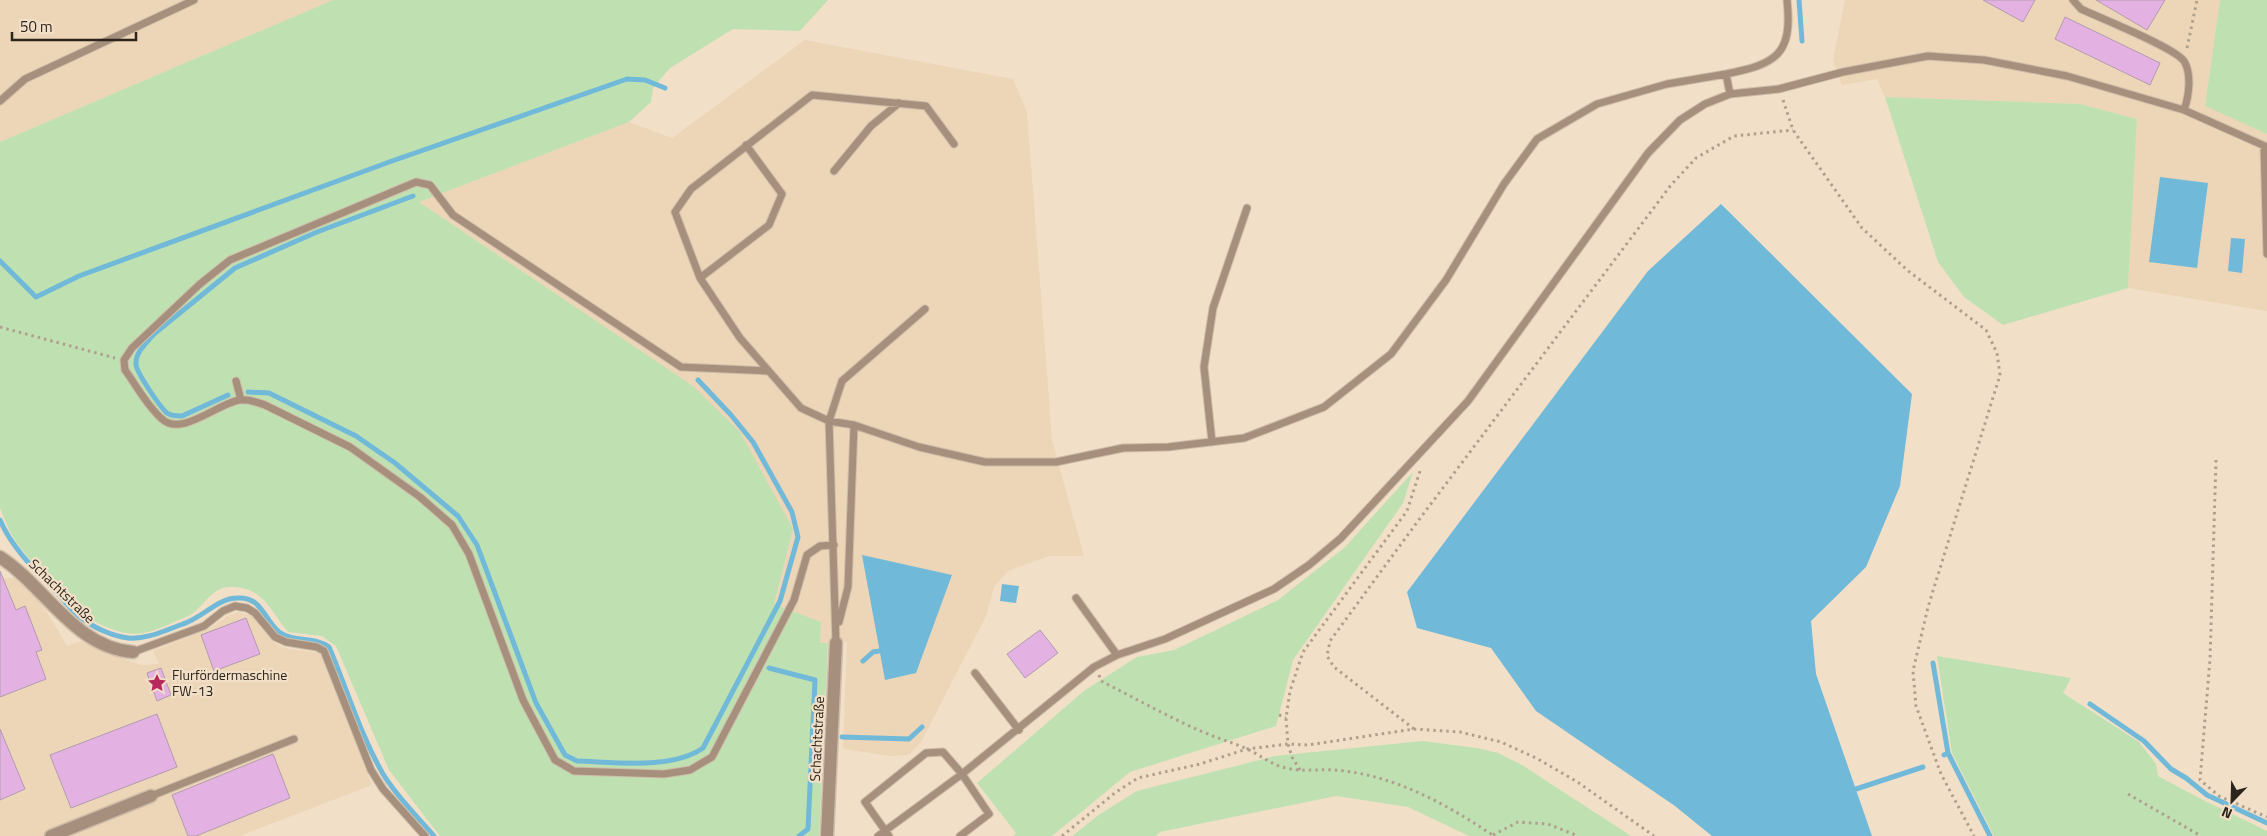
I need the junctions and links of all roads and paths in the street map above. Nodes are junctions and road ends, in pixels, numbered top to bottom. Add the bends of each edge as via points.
1 (194, 0) edge
2 (1787, 0) edge
3 (2073, 0) edge
4 (2198, 0) edge
5 (2184, 61) junction
6 (1726, 74) junction
7 (1779, 89) junction
8 (1730, 94) junction
9 (0, 101) edge
10 (900, 103) junction
11 (2184, 110) junction
12 (1793, 130) junction
13 (954, 144) dead end
14 (746, 145) junction
15 (2265, 146) edge
16 (834, 171) dead end
17 (1247, 208) dead end
18 (2267, 254) edge
19 (700, 278) junction
20 (925, 309) dead end
21 (0, 327) edge
22 (124, 360) junction
23 (768, 371) junction
24 (236, 381) dead end
25 (241, 400) junction
26 (830, 421) junction
27 (854, 426) junction
28 (1212, 442) junction
29 (1427, 446) junction
30 (2216, 460) dead end
31 (834, 545) junction
32 (0, 557) edge
33 (1076, 598) dead end
34 (837, 636) junction
35 (133, 652) joint
36 (1117, 655) junction
37 (1094, 667) junction
38 (975, 673) dead end
39 (1278, 715) dead end
40 (1286, 718) junction
41 (1414, 729) junction
42 (1019, 730) junction
43 (294, 739) dead end
44 (1288, 744) junction
45 (1247, 749) junction
46 (1300, 770) junction
47 (962, 774) junction
48 (2128, 794) dead end
49 (151, 796) joint
50 (2267, 817) edge
51 (887, 833) edge
52 (51, 836) edge
53 (425, 836) edge
54 (827, 836) edge
55 (878, 836) edge
56 (960, 836) edge
57 (1062, 836) edge
58 (1493, 836) edge
59 (1578, 836) edge
60 (1654, 836) edge
61 (1974, 836) edge
62 (2202, 836) edge

1 - 9 lane via 24,79
2 - 6 lane via 1786,40 1776,58 1757,68
3 - 5 lane via 2081,9 2170,50
4 - 5 path
5 - 11 lane via 2188,78
6 - 8 lane
6 - 28 lane via 1667,84 1597,104 1537,139 1504,184 1446,280 1391,354 1324,408 1244,438
7 - 8 lane
7 - 11 lane via 1843,72 1928,56 1984,60 2067,76
7 - 12 path
8 - 29 lane via 1705,104 1680,120 1648,153 1468,401
10 - 13 lane via 926,106
10 - 14 lane via 812,95
10 - 16 lane via 871,126
11 - 15 lane
12 - 41 path via 1734,136 1696,158 1671,185 1330,642 1327,656 1334,667
12 - 61 path via 1862,228 1907,270 1986,330 1997,353 2000,375 1928,607 1913,671 1916,706 1938,765
14 - 19 lane via 691,189 675,212
14 - 19 lane via 782,194 769,225
15 - 18 lane
17 - 28 lane via 1213,308 1204,367
19 - 23 lane via 740,338
20 - 26 lane via 842,381
21 - 22 path
22 - 23 lane via 132,348 230,260 416,182 430,185 453,215 681,367
22 - 25 lane via 125,370 162,420 176,425 186,424 230,402
23 - 26 lane via 801,408
24 - 25 lane
25 - 31 lane via 265,405 350,446 420,497 452,525 469,554 523,700 555,760 574,771 664,774 690,770 712,756 794,600 807,555 820,546
26 - 27 lane
26 - 31 lane
27 - 28 lane via 919,447 985,462 1056,462 1122,448
27 - 34 lane via 848,587
29 - 36 lane via 1340,538 1274,590 1165,639
29 - 40 path via 1407,511 1302,652
30 - 50 path via 2210,660 2200,780 2219,796
31 - 34 lane
32 - 35 street, Schachtstraße via 18,569 87,636 119,651
33 - 36 lane
34 - 54 street, Schachtstraße
35 - 53 lane via 204,626 235,606 255,613 275,637 324,651 371,770
36 - 37 lane
37 - 42 lane
37 - 45 path via 1102,681 1203,732
38 - 42 lane
39 - 40 path
40 - 44 path
41 - 44 path via 1308,746
41 - 60 path via 1460,732 1501,742 1576,781
42 - 47 lane
43 - 49 lane
44 - 45 path
44 - 46 path
45 - 46 path via 1285,768
45 - 57 path via 1138,778
46 - 58 path via 1335,770 1380,778 1414,790 1463,815
47 - 51 lane
47 - 51 lane via 943,752 926,753 865,802
47 - 56 lane via 989,814
48 - 62 path
49 - 52 street
51 - 55 lane
58 - 59 path via 1518,822 1548,824

